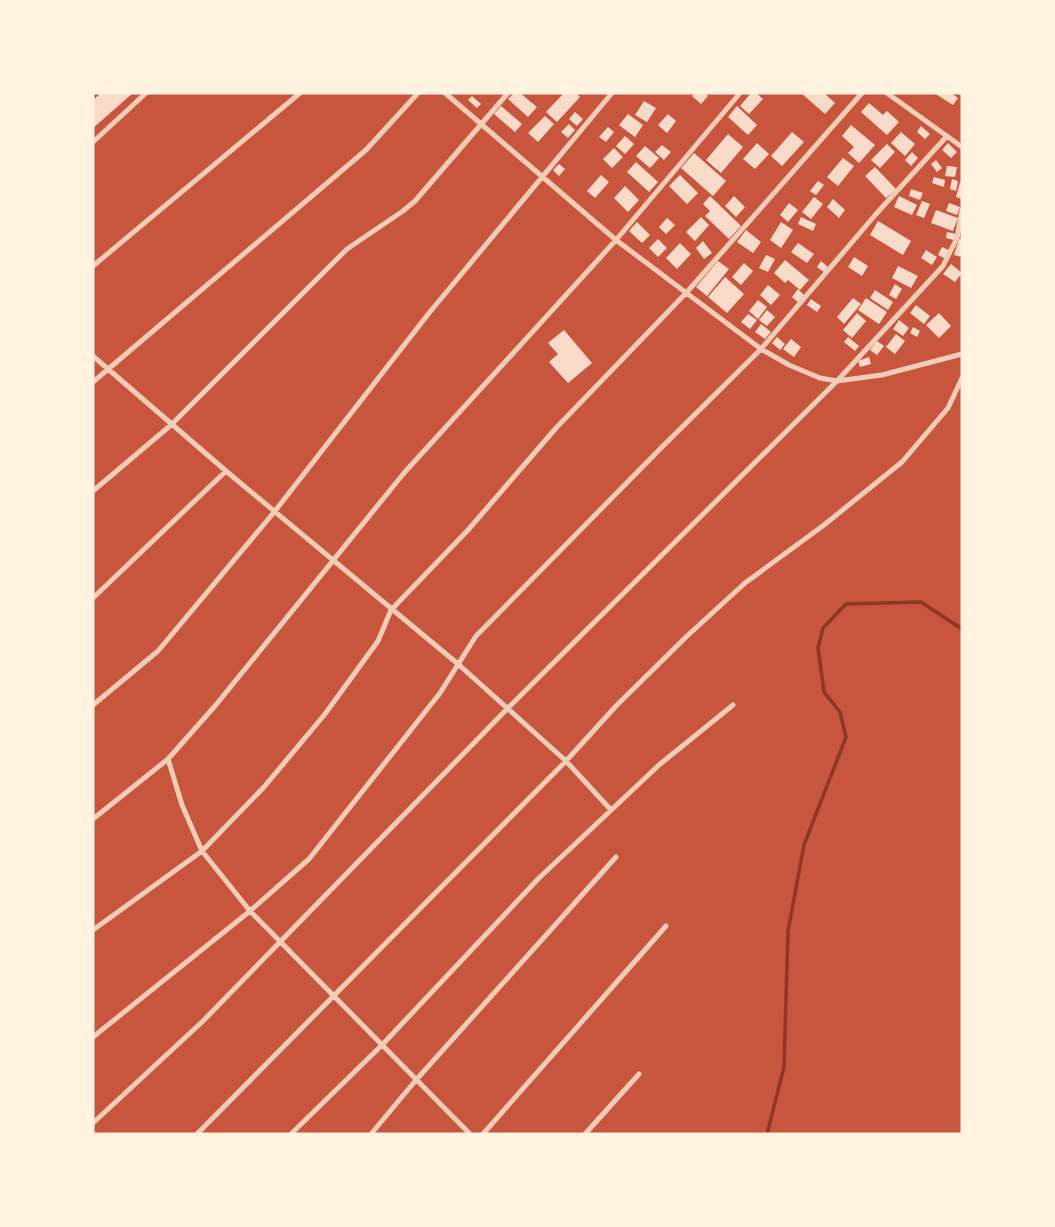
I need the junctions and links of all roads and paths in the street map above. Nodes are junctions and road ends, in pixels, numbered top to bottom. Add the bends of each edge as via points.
1 (146, 93) edge
2 (300, 93) edge
3 (418, 93) edge
4 (445, 93) edge
5 (508, 93) edge
6 (612, 93) edge
7 (740, 93) edge
8 (862, 93) edge
9 (887, 93) edge
10 (481, 125) junction
11 (947, 136) junction
12 (93, 142) edge
13 (962, 147) edge
14 (542, 178) junction
15 (962, 210) edge
16 (616, 240) junction
17 (93, 266) edge
18 (687, 292) junction
19 (761, 349) junction
20 (962, 354) edge
21 (93, 356) edge
22 (108, 369) junction
23 (962, 378) edge
24 (837, 381) junction
25 (93, 382) edge
26 (171, 425) junction
27 (226, 471) junction
28 (93, 491) edge
29 (275, 511) junction
30 (334, 561) junction
31 (93, 598) edge
32 (391, 610) junction
33 (458, 664) junction
34 (93, 705) edge
35 (733, 705) dead end
36 (507, 709) junction
37 (168, 759) junction
38 (566, 761) junction
39 (611, 810) junction
40 (93, 819) edge
41 (202, 851) junction
42 (616, 857) dead end
43 (250, 911) junction
44 (666, 926) dead end
45 (93, 930) edge
46 (281, 941) junction
47 (334, 994) junction
48 (93, 1037) edge
49 (382, 1045) junction
50 (639, 1074) dead end
51 (416, 1080) junction
52 (93, 1123) edge
53 (197, 1134) edge
54 (291, 1134) edge
55 (371, 1134) edge
56 (470, 1134) edge
57 (483, 1134) edge
58 (585, 1134) edge

1 - 12 street
2 - 17 street
3 - 22 street via 366,150
4 - 10 street
5 - 10 street
6 - 14 street
7 - 16 street
8 - 18 street
9 - 11 street
10 - 14 street
10 - 26 street via 415,201 347,249
11 - 13 street
11 - 19 street
14 - 16 street
14 - 29 street via 429,313
15 - 24 street via 957,238 943,266
16 - 18 street
16 - 30 street via 404,473
18 - 19 street
18 - 32 street
19 - 24 street via 801,371
19 - 33 street via 503,607
20 - 24 street via 882,375
21 - 22 street
22 - 25 street
22 - 26 street
23 - 38 street via 948,408 902,462 746,583 616,706
24 - 36 street
26 - 27 street
26 - 28 street
27 - 29 street
27 - 31 street
29 - 30 street
29 - 34 street via 158,651
30 - 32 street
30 - 37 street
32 - 33 street
32 - 41 street via 378,641 325,714
33 - 36 street
33 - 43 street via 309,859
35 - 39 street
36 - 38 street
36 - 46 street
37 - 40 street
37 - 41 street
38 - 39 street
38 - 47 street
39 - 49 street via 539,878
41 - 43 street
41 - 45 street
42 - 51 street
43 - 46 street
43 - 48 street
44 - 57 street
46 - 47 street
46 - 52 street
47 - 49 street
47 - 53 street
49 - 51 street
49 - 54 street
50 - 58 street
51 - 55 street
51 - 56 street

